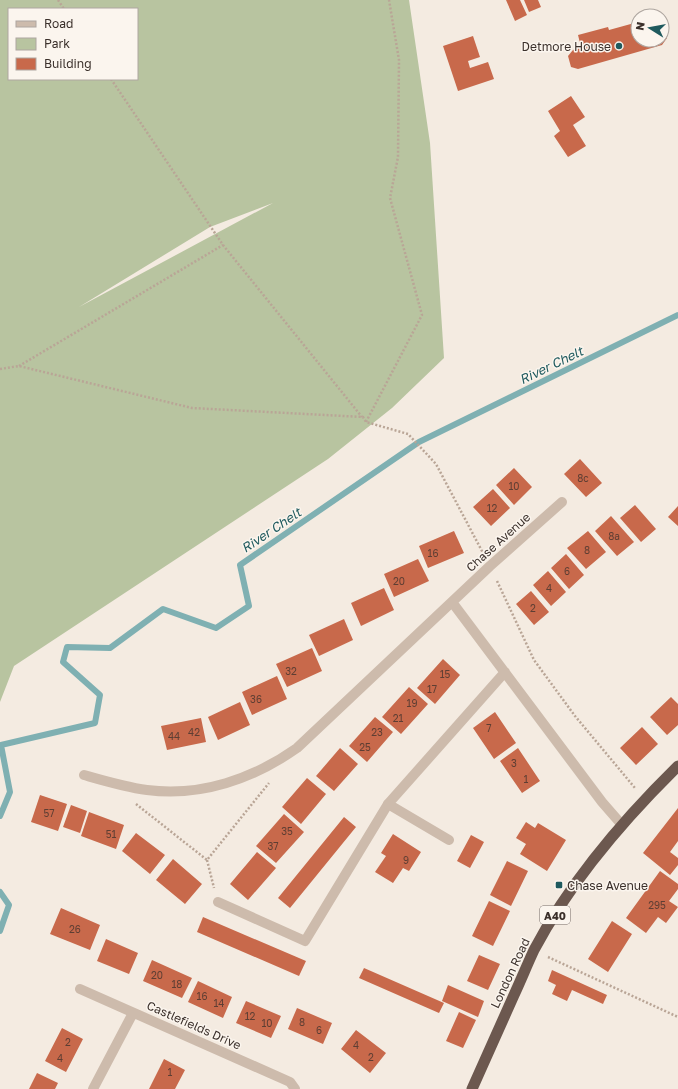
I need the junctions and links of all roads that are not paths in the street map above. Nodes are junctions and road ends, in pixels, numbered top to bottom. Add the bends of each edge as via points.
1 (562, 502) dead end
2 (452, 602) junction
3 (505, 672) junction
4 (678, 766) edge
5 (84, 775) dead end
6 (388, 804) junction
7 (622, 825) junction
8 (449, 840) dead end
9 (218, 902) road end
10 (80, 989) dead end
11 (134, 1013) junction
12 (93, 1089) edge
13 (295, 1089) edge
14 (472, 1089) edge

1 - 2 street, Chase Avenue
2 - 3 street
2 - 5 street, Chase Avenue via 297,748 278,762 257,772 213,787 169,791 127,787
3 - 6 street
3 - 7 street
4 - 7 highway, London Road / A40
6 - 8 street
6 - 9 street via 305,941
7 - 14 highway, London Road / A40 via 556,913 534,950
10 - 11 street, Castlefields Drive
11 - 12 street
11 - 13 street, Castlefields Drive via 290,1082

